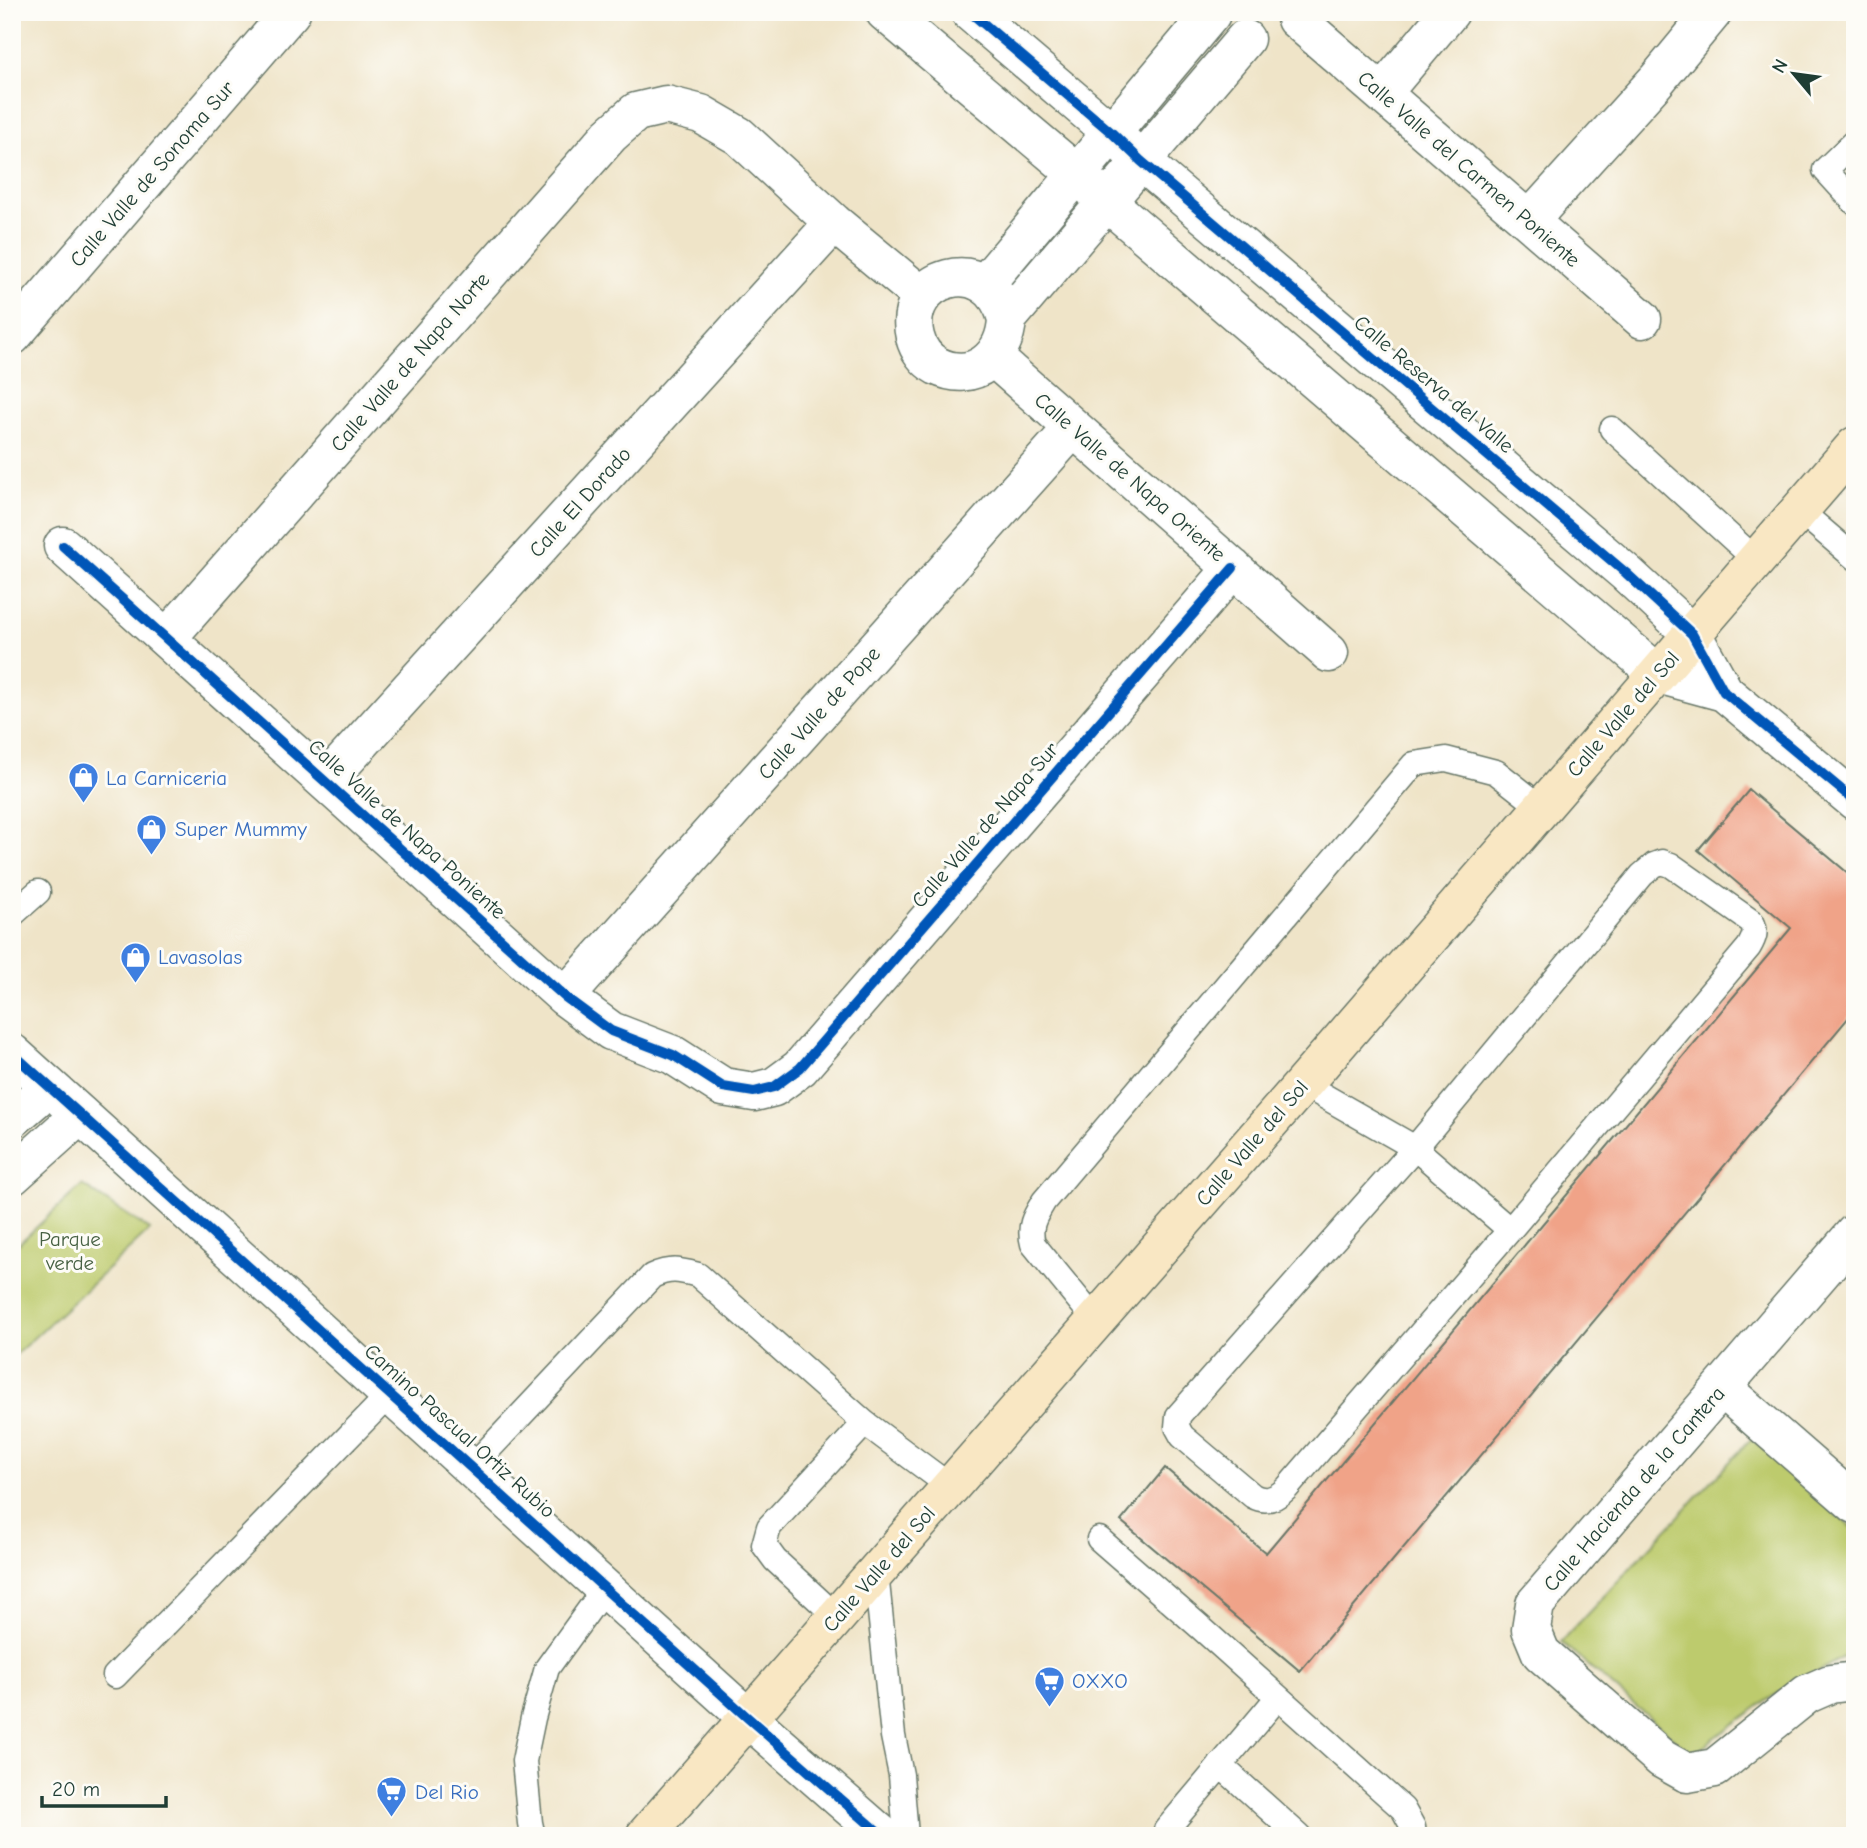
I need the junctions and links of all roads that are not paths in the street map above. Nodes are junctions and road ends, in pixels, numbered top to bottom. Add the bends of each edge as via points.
1 (291, 12) edge
2 (885, 12) edge
3 (970, 12) edge
4 (1450, 12) edge
5 (1713, 12) edge
6 (1211, 13) edge
7 (1298, 15) edge
8 (1245, 39) junction
9 (1382, 93) junction
10 (1112, 133) junction
11 (1855, 141) edge
12 (1141, 161) junction
13 (1077, 174) junction
14 (1107, 202) junction
15 (1855, 203) edge
16 (1529, 221) junction
17 (834, 223) junction
18 (985, 284) junction
19 (922, 296) junction
20 (1642, 318) dead end
21 (1007, 319) junction
22 (12, 336) edge
23 (993, 358) junction
24 (1073, 428) junction
25 (1612, 429) dead end
26 (1855, 446) edge
27 (1799, 510) junction
28 (63, 546) dead end
29 (1855, 558) edge
30 (1756, 560) junction
31 (1233, 568) junction
32 (1692, 634) junction
33 (167, 638) junction
34 (1329, 653) dead end
35 (1658, 674) junction
36 (1724, 692) junction
37 (326, 781) junction
38 (1855, 801) edge
39 (1542, 808) junction
40 (38, 892) dead end
41 (12, 915) edge
42 (565, 997) junction
43 (12, 1054) edge
44 (1303, 1084) junction
45 (49, 1087) junction
46 (754, 1092) joint
47 (80, 1115) junction
48 (12, 1119) edge
49 (1415, 1149) junction
50 (12, 1176) edge
51 (1510, 1230) junction
52 (1855, 1233) edge
53 (1096, 1321) junction
54 (1722, 1388) junction
55 (390, 1394) junction
56 (865, 1423) junction
57 (471, 1468) junction
58 (951, 1487) junction
59 (1855, 1504) edge
60 (1099, 1539) dead end
61 (876, 1573) junction
62 (605, 1588) junction
63 (837, 1617) junction
64 (115, 1676) dead end
65 (1855, 1681) edge
66 (1278, 1697) junction
67 (748, 1718) junction
68 (1220, 1765) junction
69 (533, 1836) edge
70 (645, 1836) edge
71 (883, 1836) edge
72 (906, 1836) edge
73 (1165, 1836) edge
74 (1298, 1836) edge
75 (1414, 1836) edge

1 - 22 street, Calle Valle de Sonoma Sur
2 - 13 street, Calle Reserva del Valle
3 - 10 street, Calle Reserva del Valle
4 - 9 street
5 - 16 street
6 - 8 street via 1227,30
6 - 10 street
7 - 8 street via 1270,37
7 - 9 street, Calle Valle del Carmen Poniente
8 - 12 street
9 - 16 street, Calle Valle del Carmen Poniente
10 - 12 street, Calle Reserva del Valle
10 - 13 street
11 - 15 lane via 1825,170
12 - 14 street
12 - 32 street, Calle Reserva del Valle
13 - 14 street, Calle Reserva del Valle
13 - 18 street
14 - 21 street
14 - 35 street, Calle Reserva del Valle
16 - 20 street, Calle Valle del Carmen Poniente
17 - 19 street
17 - 33 street, Calle Valle de Napa Norte via 739,136 701,114 666,105 636,112 610,135
17 - 37 street, Calle El Dorado
18 - 19 street via 958,277 932,286
18 - 21 street via 996,294
19 - 23 street via 912,326 923,355 950,371 981,367
21 - 23 street via 1006,333
23 - 24 street, Calle Valle de Napa Oriente
24 - 31 street, Calle Valle de Napa Oriente
24 - 42 street, Calle Valle de Pope
25 - 30 lane
26 - 27 main road, Calle Valle del Sol
27 - 29 lane
27 - 30 main road, Calle Valle del Sol
28 - 33 street, Calle Valle de Napa Poniente
30 - 32 main road, Calle Valle del Sol
31 - 34 street, Calle Valle de Napa Oriente
31 - 46 street, Calle Valle de Napa Sur via 800,1068 774,1087
32 - 35 main road, Calle Valle del Sol
32 - 36 street, Calle Reserva del Valle
33 - 37 street, Calle Valle de Napa Poniente
35 - 36 street, Calle Reserva del Valle
35 - 39 main road, Calle Valle del Sol
36 - 38 street, Calle Reserva del Valle
37 - 42 street, Calle Valle de Napa Poniente
39 - 44 main road, Calle Valle del Sol
39 - 53 lane via 1496,772 1446,759 1414,764 1044,1201 1032,1221 1032,1244
40 - 41 lane
42 - 46 street, Calle Valle de Napa Poniente via 611,1031 673,1055 723,1087
43 - 45 street, Camino Pascual Ortiz Rubio
44 - 49 lane
44 - 53 main road, Calle Valle del Sol
45 - 47 street, Camino Pascual Ortiz Rubio
45 - 48 street
47 - 50 street
47 - 55 street, Camino Pascual Ortiz Rubio
49 - 51 lane
49 - 51 lane via 1190,1401 1178,1416 1182,1436 1253,1496 1260,1500 1280,1496
49 - 51 lane via 1654,865 1671,865 1752,922 1755,933 1749,947
52 - 54 street, Calle Hacienda de la Cantera
53 - 58 main road, Calle Valle del Sol
54 - 59 street
54 - 65 street, Calle Hacienda de la Cantera via 1535,1604 1531,1629 1541,1653 1662,1759 1687,1773 1715,1768 1807,1694 1830,1684
55 - 57 street, Camino Pascual Ortiz Rubio
55 - 64 lane
56 - 57 lane via 698,1275 667,1270 652,1276
56 - 58 lane
56 - 63 lane via 769,1527 764,1545
57 - 62 street, Camino Pascual Ortiz Rubio
58 - 61 main road, Calle Valle del Sol
60 - 66 lane
61 - 63 main road, Calle Valle del Sol
61 - 72 lane
62 - 67 street, Camino Pascual Ortiz Rubio
62 - 69 lane via 547,1668 524,1761
63 - 67 main road, Calle Valle del Sol
66 - 68 lane
66 - 75 lane via 1403,1809
67 - 70 main road, Calle Valle del Sol
67 - 71 street, Camino Pascual Ortiz Rubio
68 - 73 lane
68 - 74 lane

